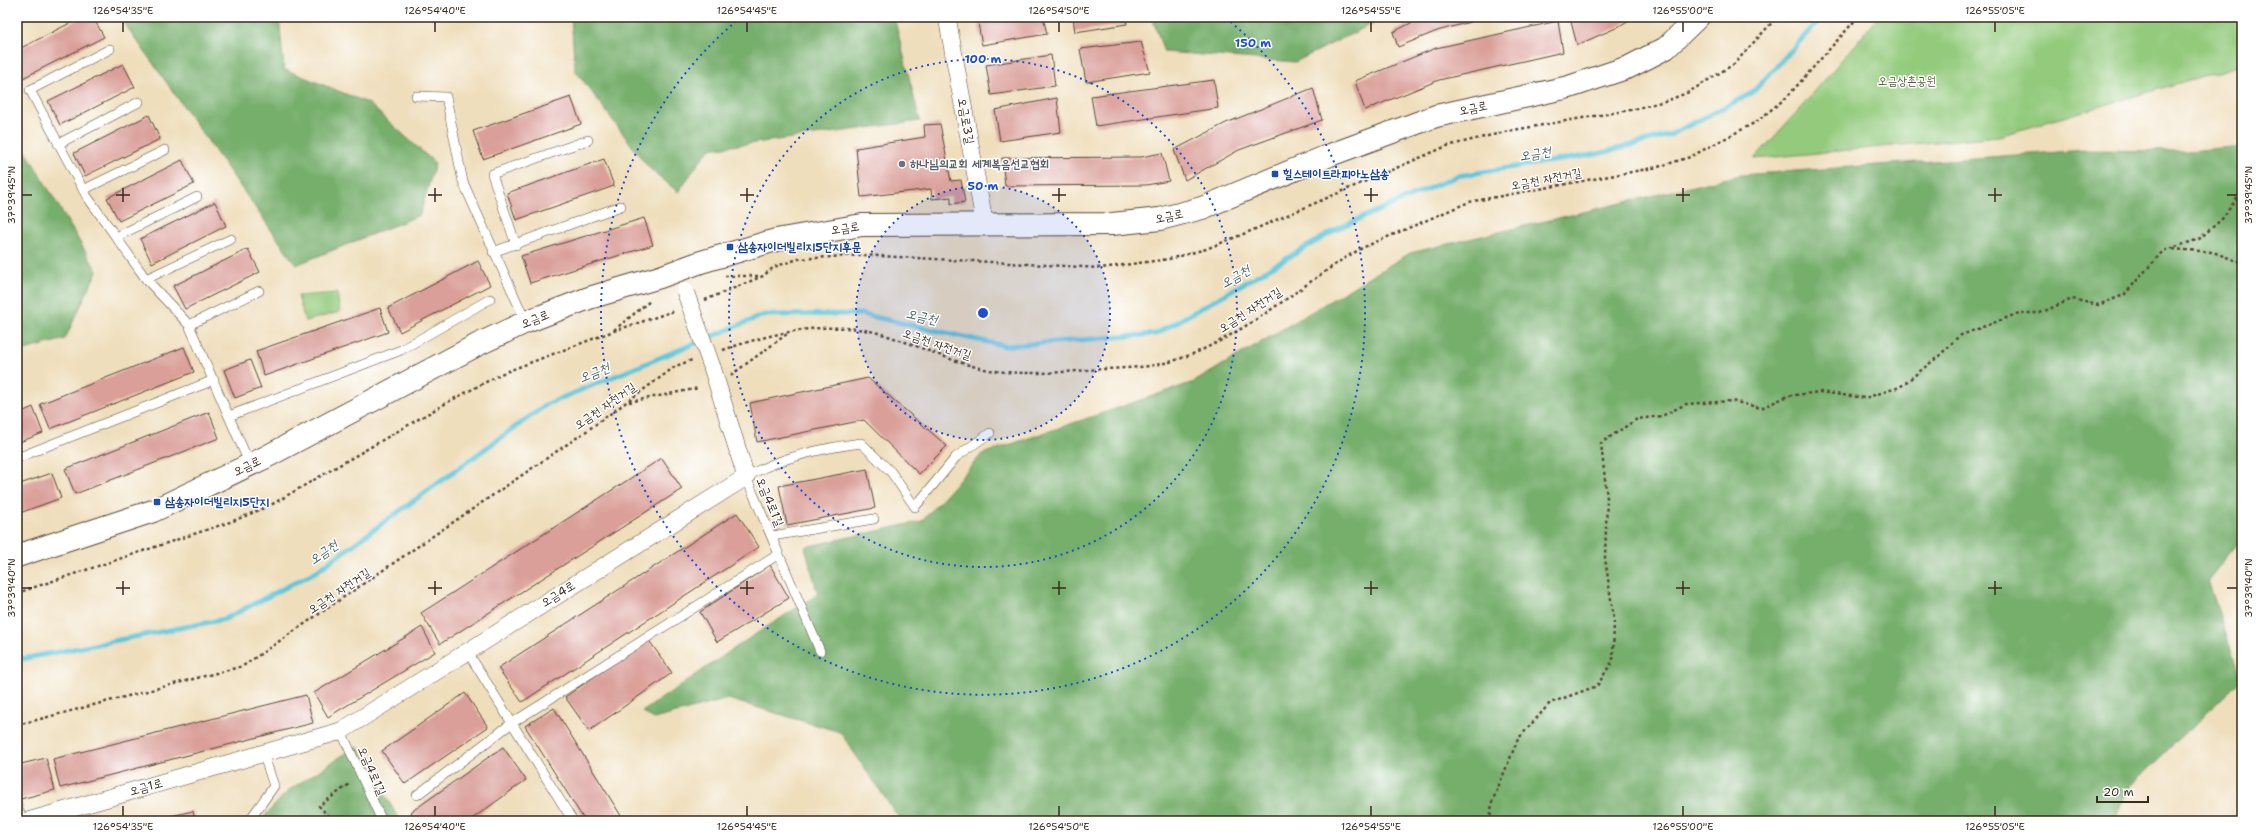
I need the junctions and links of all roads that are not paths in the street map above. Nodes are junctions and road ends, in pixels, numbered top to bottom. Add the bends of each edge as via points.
1 (947, 17) edge
2 (1698, 17) edge
3 (110, 49) dead end
4 (416, 96) dead end
5 (139, 102) dead end
6 (588, 140) dead end
7 (58, 144) junction
8 (165, 150) dead end
9 (83, 190) junction
10 (197, 197) dead end
11 (621, 206) dead end
12 (985, 226) junction
13 (116, 237) junction
14 (231, 239) dead end
15 (516, 244) junction
16 (493, 252) junction
17 (679, 270) junction
18 (146, 279) junction
19 (259, 291) dead end
20 (490, 299) dead end
21 (526, 322) junction
22 (189, 325) junction
23 (214, 380) junction
24 (229, 416) junction
25 (990, 433) dead end
26 (17, 458) edge
27 (250, 465) junction
28 (746, 477) junction
29 (874, 519) dead end
30 (772, 536) junction
31 (779, 554) junction
32 (17, 556) edge
33 (467, 651) junction
34 (820, 651) dead end
35 (512, 723) junction
36 (341, 731) junction
37 (264, 753) junction
38 (417, 795) dead end
39 (17, 804) edge
40 (22, 821) edge
41 (28, 821) edge
42 (248, 821) edge
43 (382, 821) edge
44 (573, 821) edge

1 - 12 street, 오금로3길
2 - 12 street, 오금로 via 1666,48 1629,67 1569,88 1436,116 1330,155 1202,208 1160,219 1112,224
3 - 7 lane via 30,90
4 - 16 lane via 446,97 463,182
5 - 7 lane
6 - 15 lane via 492,174
7 - 9 lane
8 - 9 lane
9 - 13 lane
10 - 13 lane
11 - 15 lane
12 - 17 street, 오금로 via 862,225 776,240
13 - 18 lane
14 - 18 lane
15 - 16 lane
16 - 21 lane
17 - 21 street, 오금로 via 589,298
17 - 28 street, bridge via 705,363
18 - 22 lane
19 - 22 lane
20 - 24 lane via 401,350
21 - 27 street, 오금로 via 479,344
22 - 23 lane
23 - 24 lane
23 - 26 lane
24 - 27 lane
25 - 28 lane via 956,458 915,507 891,472 861,443 830,447 759,469
27 - 32 street, 오금로 via 153,511
28 - 30 lane, 오금4로1길
28 - 33 street, 오금4로
29 - 30 lane
30 - 31 lane, 오금4로1길
31 - 34 lane, 오금4로1길
31 - 35 lane
33 - 35 lane
33 - 36 street, 오금4로
35 - 38 lane
35 - 44 lane
36 - 37 street, 오금4로
36 - 43 lane, 오금4로1길
37 - 41 street, 오금1로
37 - 42 lane via 274,786
39 - 40 lane

